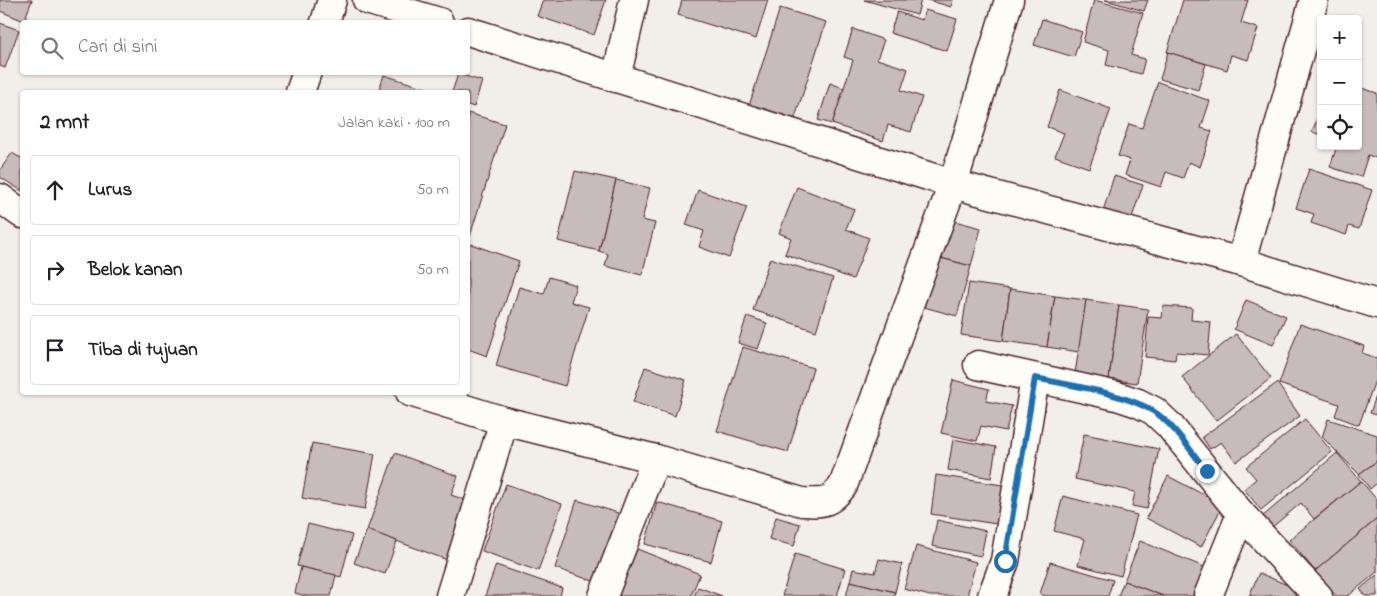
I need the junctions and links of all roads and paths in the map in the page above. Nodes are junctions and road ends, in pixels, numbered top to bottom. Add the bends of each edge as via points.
1 (332, 0) edge
2 (367, 0) edge
3 (634, 0) edge
4 (1009, 0) edge
5 (1314, 0) edge
6 (326, 20) edge
7 (432, 20) edge
8 (470, 33) edge
9 (306, 75) edge
10 (616, 78) junction
11 (301, 90) edge
12 (953, 184) junction
13 (0, 198) edge
14 (20, 213) edge
15 (1241, 262) junction
16 (1377, 304) edge
17 (978, 365) dead end
18 (1035, 378) junction
19 (419, 395) edge
20 (504, 422) junction
21 (656, 459) junction
22 (1241, 514) junction
23 (450, 596) edge
24 (603, 596) edge
25 (992, 596) edge
26 (1208, 596) edge
27 (1318, 596) edge

1 - 6 street
2 - 7 street
3 - 10 street
4 - 12 street
5 - 15 street
8 - 10 street
9 - 11 street
10 - 12 street
12 - 15 street
12 - 21 street via 842,486 834,497 821,503 802,502
13 - 14 street
15 - 16 street
17 - 18 street
18 - 22 street via 1117,396 1154,411
18 - 25 street via 1005,561
19 - 20 street
20 - 21 street
20 - 23 street
21 - 24 street
22 - 26 street
22 - 27 street

